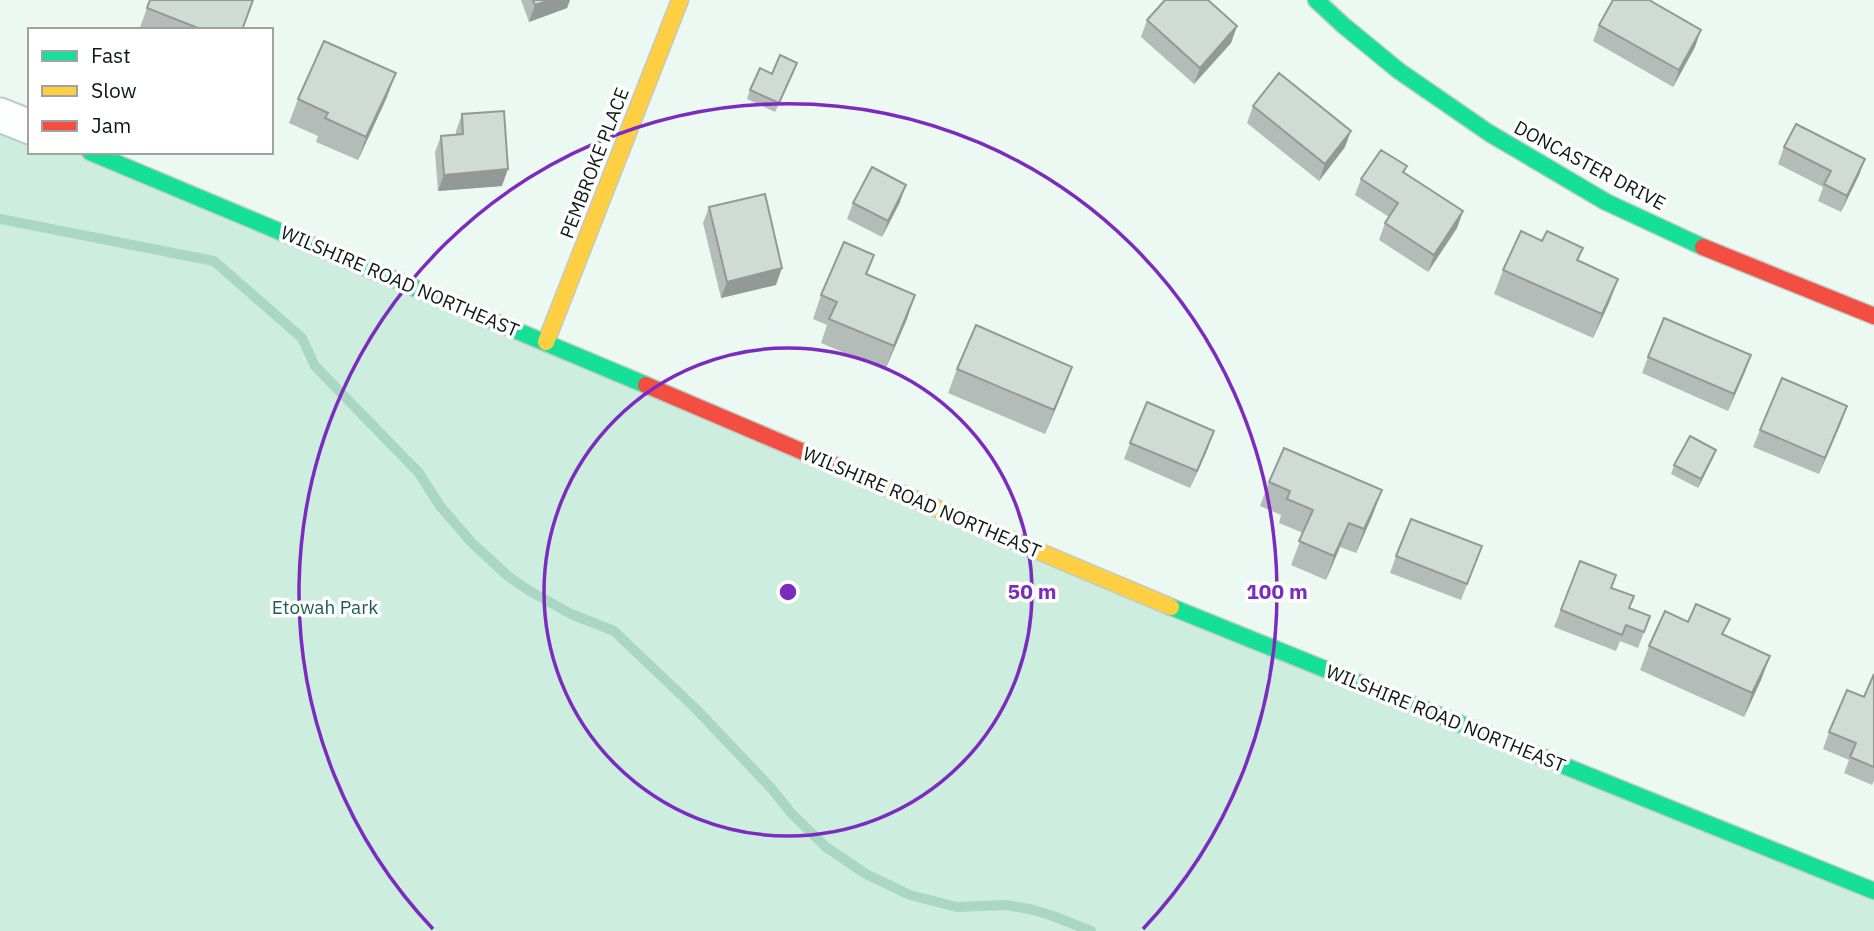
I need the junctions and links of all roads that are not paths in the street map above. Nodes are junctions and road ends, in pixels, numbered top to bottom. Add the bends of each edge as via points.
1 (680, 0) edge
2 (1316, 0) edge
3 (0, 115) edge
4 (28, 126) edge
5 (95, 154) edge
6 (1874, 316) edge
7 (546, 342) junction
8 (1874, 891) edge

1 - 7 street, PEMBROKE PLACE
2 - 6 street, DONCASTER DRIVE via 1401,73 1485,131 1605,201 1706,248
3 - 4 street
5 - 7 street, WILSHIRE ROAD NORTHEAST
7 - 8 street, WILSHIRE ROAD NORTHEAST via 1119,586

